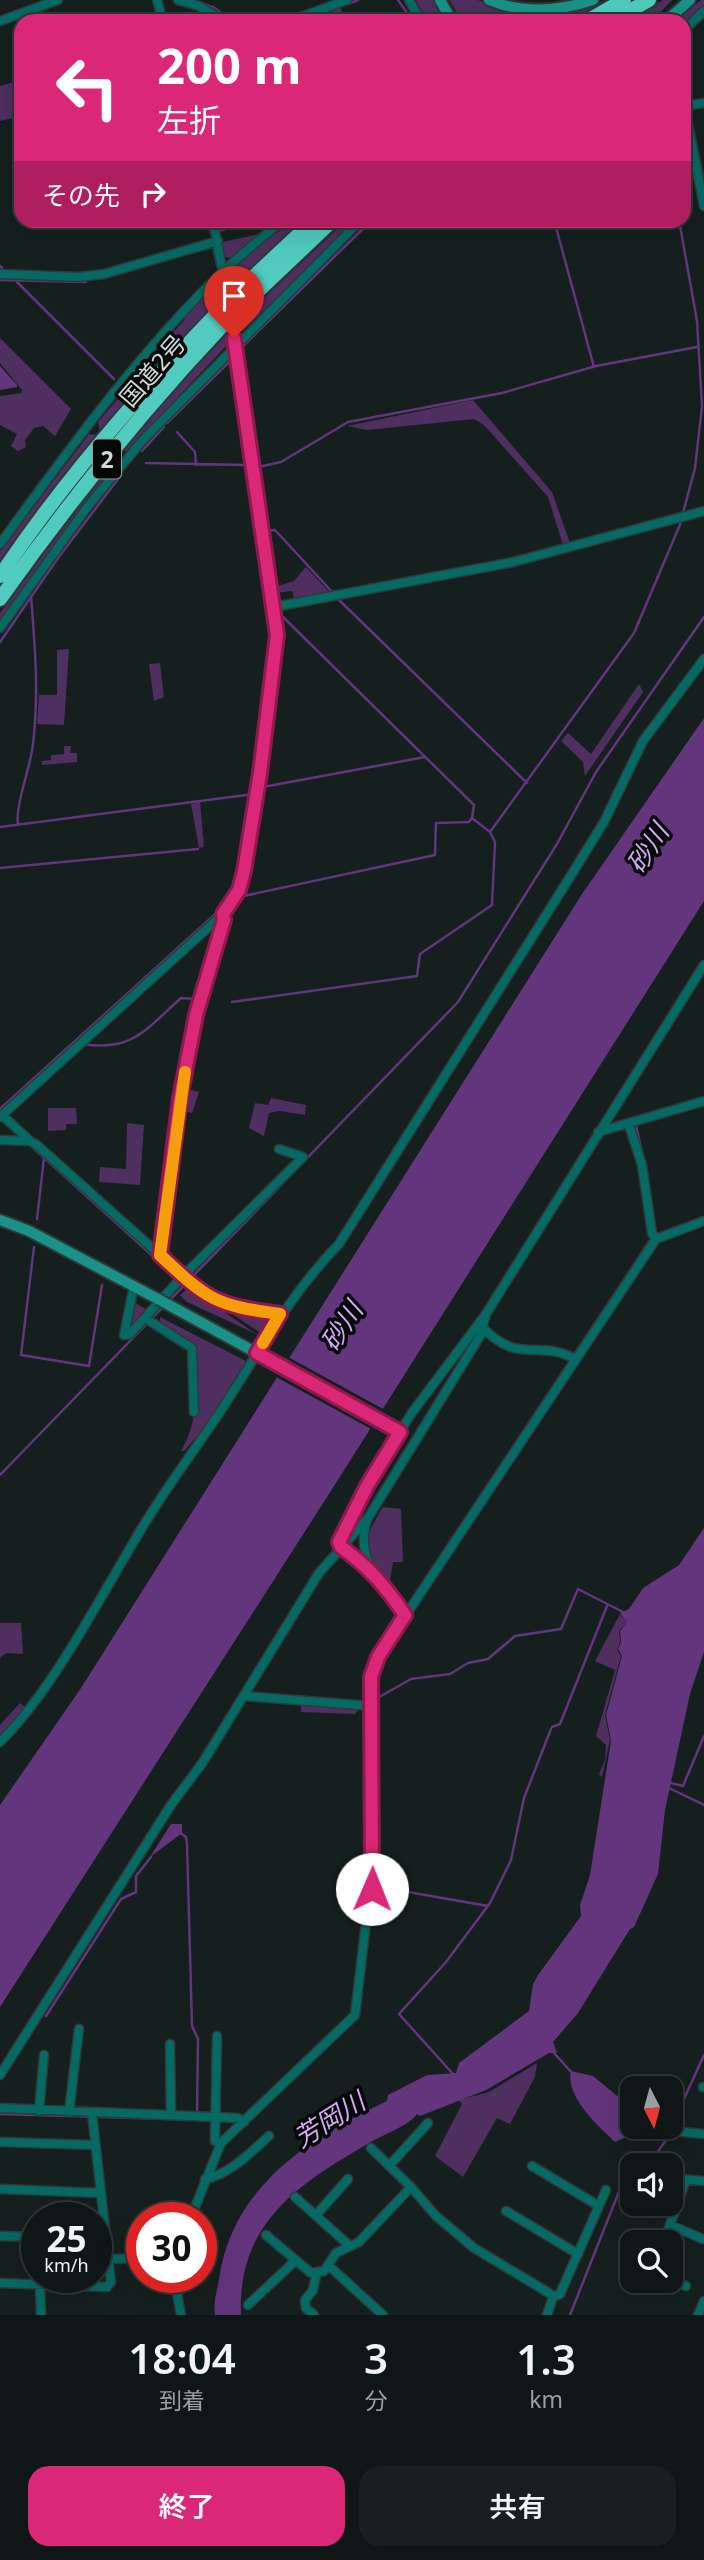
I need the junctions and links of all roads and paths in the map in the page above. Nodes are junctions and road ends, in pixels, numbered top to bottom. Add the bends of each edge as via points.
1 (58, 0) edge
2 (178, 0) edge
3 (347, 0) edge
4 (489, 0) edge
5 (593, 0) edge
6 (624, 0) edge
7 (649, 0) edge
8 (690, 0) edge
9 (704, 11) edge
10 (19, 14) edge
11 (216, 14) edge
12 (309, 14) edge
13 (599, 14) edge
14 (624, 14) edge
15 (674, 14) edge
16 (691, 23) edge
17 (691, 137) edge
18 (704, 206) edge
19 (216, 228) edge
20 (274, 228) edge
21 (305, 228) edge
22 (325, 228) edge
23 (353, 228) edge
24 (217, 235) junction
25 (224, 270) junction
26 (0, 274) edge
27 (234, 347) junction
28 (89, 425) junction
29 (99, 433) dead end
30 (118, 453) dead end
31 (125, 461) junction
32 (704, 511) edge
33 (0, 544) edge
34 (0, 576) edge
35 (0, 599) edge
36 (274, 607) junction
37 (0, 628) edge
38 (704, 659) edge
39 (223, 914) junction
40 (704, 965) edge
41 (704, 1101) edge
42 (1, 1116) edge
43 (629, 1125) junction
44 (598, 1132) junction
45 (0, 1140) edge
46 (28, 1141) junction
47 (279, 1149) dead end
48 (0, 1220) edge
49 (704, 1221) edge
50 (656, 1238) junction
51 (160, 1255) junction
52 (184, 1280) junction
53 (134, 1286) junction
54 (280, 1314) junction
55 (148, 1320) junction
56 (480, 1325) junction
57 (257, 1353) junction
58 (573, 1358) junction
59 (194, 1412) dead end
60 (400, 1432) junction
61 (368, 1518) junction
62 (341, 1547) junction
63 (368, 1566) junction
64 (405, 1615) junction
65 (245, 1696) junction
66 (368, 1706) junction
67 (0, 1742) edge
68 (79, 2029) dead end
69 (217, 2036) dead end
70 (170, 2044) dead end
71 (44, 2056) dead end
72 (0, 2075) edge
73 (0, 2108) edge
74 (39, 2110) junction
75 (69, 2112) junction
76 (170, 2115) junction
77 (92, 2116) junction
78 (216, 2121) junction
79 (242, 2121) junction
80 (428, 2123) dead end
81 (684, 2132) dead end
82 (704, 2134) edge
83 (269, 2136) dead end
84 (0, 2142) edge
85 (221, 2143) junction
86 (95, 2145) junction
87 (371, 2148) dead end
88 (389, 2166) junction
89 (532, 2166) dead end
90 (205, 2179) junction
91 (348, 2179) dead end
92 (683, 2180) edge
93 (687, 2180) junction
94 (704, 2181) edge
95 (411, 2187) junction
96 (0, 2189) edge
97 (606, 2190) dead end
98 (101, 2193) junction
99 (296, 2197) dead end
100 (102, 2202) edge
101 (197, 2202) edge
102 (598, 2206) junction
103 (506, 2211) dead end
104 (316, 2215) junction
105 (670, 2225) junction
106 (668, 2230) edge
107 (267, 2235) dead end
108 (0, 2236) edge
109 (21, 2237) edge
110 (703, 2239) edge
111 (351, 2246) junction
112 (578, 2254) junction
113 (296, 2260) junction
114 (328, 2264) junction
115 (317, 2272) junction
116 (0, 2283) edge
117 (21, 2284) edge
118 (683, 2285) edge
119 (686, 2286) dead end
120 (40, 2293) edge
121 (177, 2293) edge
122 (553, 2297) junction
123 (704, 2301) edge
124 (248, 2305) dead end
125 (378, 2314) edge
126 (41, 2315) edge
127 (181, 2315) edge
128 (314, 2315) edge
129 (547, 2315) edge
130 (698, 2315) edge

1 - 10 street
2 - 11 street
3 - 12 street
4 - 5 street via 540,10
6 - 13 highway
7 - 14 highway
8 - 15 street
9 - 16 street
17 - 18 street
19 - 24 street
20 - 25 street
21 - 34 highway, 国道2号 / 2, bridge via 233,295 112,428
22 - 35 highway, 国道2号 / 2, bridge via 175,376 74,499
23 - 27 street
24 - 25 street
24 - 26 street via 104,274
25 - 27 street
25 - 28 street
27 - 31 street
27 - 36 street
28 - 29 street
28 - 33 street
30 - 31 street
31 - 37 street
32 - 36 street via 513,562
36 - 39 street via 277,651 257,793 239,890
38 - 54 street via 643,741 604,822 346,1233
39 - 42 street
39 - 51 street via 180,1098
40 - 44 street
41 - 43 street
42 - 46 street
43 - 44 street
43 - 50 street
44 - 56 street
45 - 46 street
46 - 51 street
47 - 52 street via 303,1157
48 - 53 street
49 - 50 street
50 - 58 street
51 - 52 street
52 - 54 street via 220,1303
52 - 55 street
53 - 55 street via 124,1335
53 - 57 street, bridge
54 - 57 street
55 - 59 street via 192,1348
56 - 58 street via 512,1349 564,1353
56 - 60 street
56 - 61 street via 425,1429
57 - 60 street
57 - 67 street via 184,1460 54,1671
58 - 64 street
60 - 62 street via 367,1486 339,1542
61 - 62 street
61 - 63 street via 363,1533
62 - 63 street
62 - 65 street via 318,1573
63 - 64 street
64 - 66 street via 373,1668
65 - 66 street
65 - 72 street
66 - 79 street via 372,1880 355,2015
68 - 75 street
69 - 78 street
70 - 76 street
71 - 74 street
73 - 74 street
74 - 75 street
75 - 77 street
76 - 77 street
76 - 78 street
77 - 86 street
78 - 79 street
78 - 85 street via 215,2141
79 - 85 street
80 - 88 street
81 - 82 street
83 - 90 street via 241,2160
84 - 86 street
85 - 90 street
86 - 98 street
87 - 88 street
88 - 95 street
89 - 102 street
90 - 101 street
91 - 104 street
92 - 93 street
93 - 94 street
93 - 105 street
95 - 111 street
95 - 122 street via 474,2248
96 - 98 street
97 - 102 street
98 - 100 street
99 - 104 street
102 - 112 street
103 - 112 street
104 - 111 street
105 - 106 street
105 - 110 street
107 - 113 street
108 - 109 street
111 - 114 street via 336,2253
112 - 122 street via 560,2294
113 - 115 street via 311,2273
113 - 124 street
114 - 115 street
114 - 125 street
115 - 128 street via 305,2300
116 - 117 street
118 - 119 street
120 - 126 street
121 - 127 street
122 - 129 street
123 - 130 street

